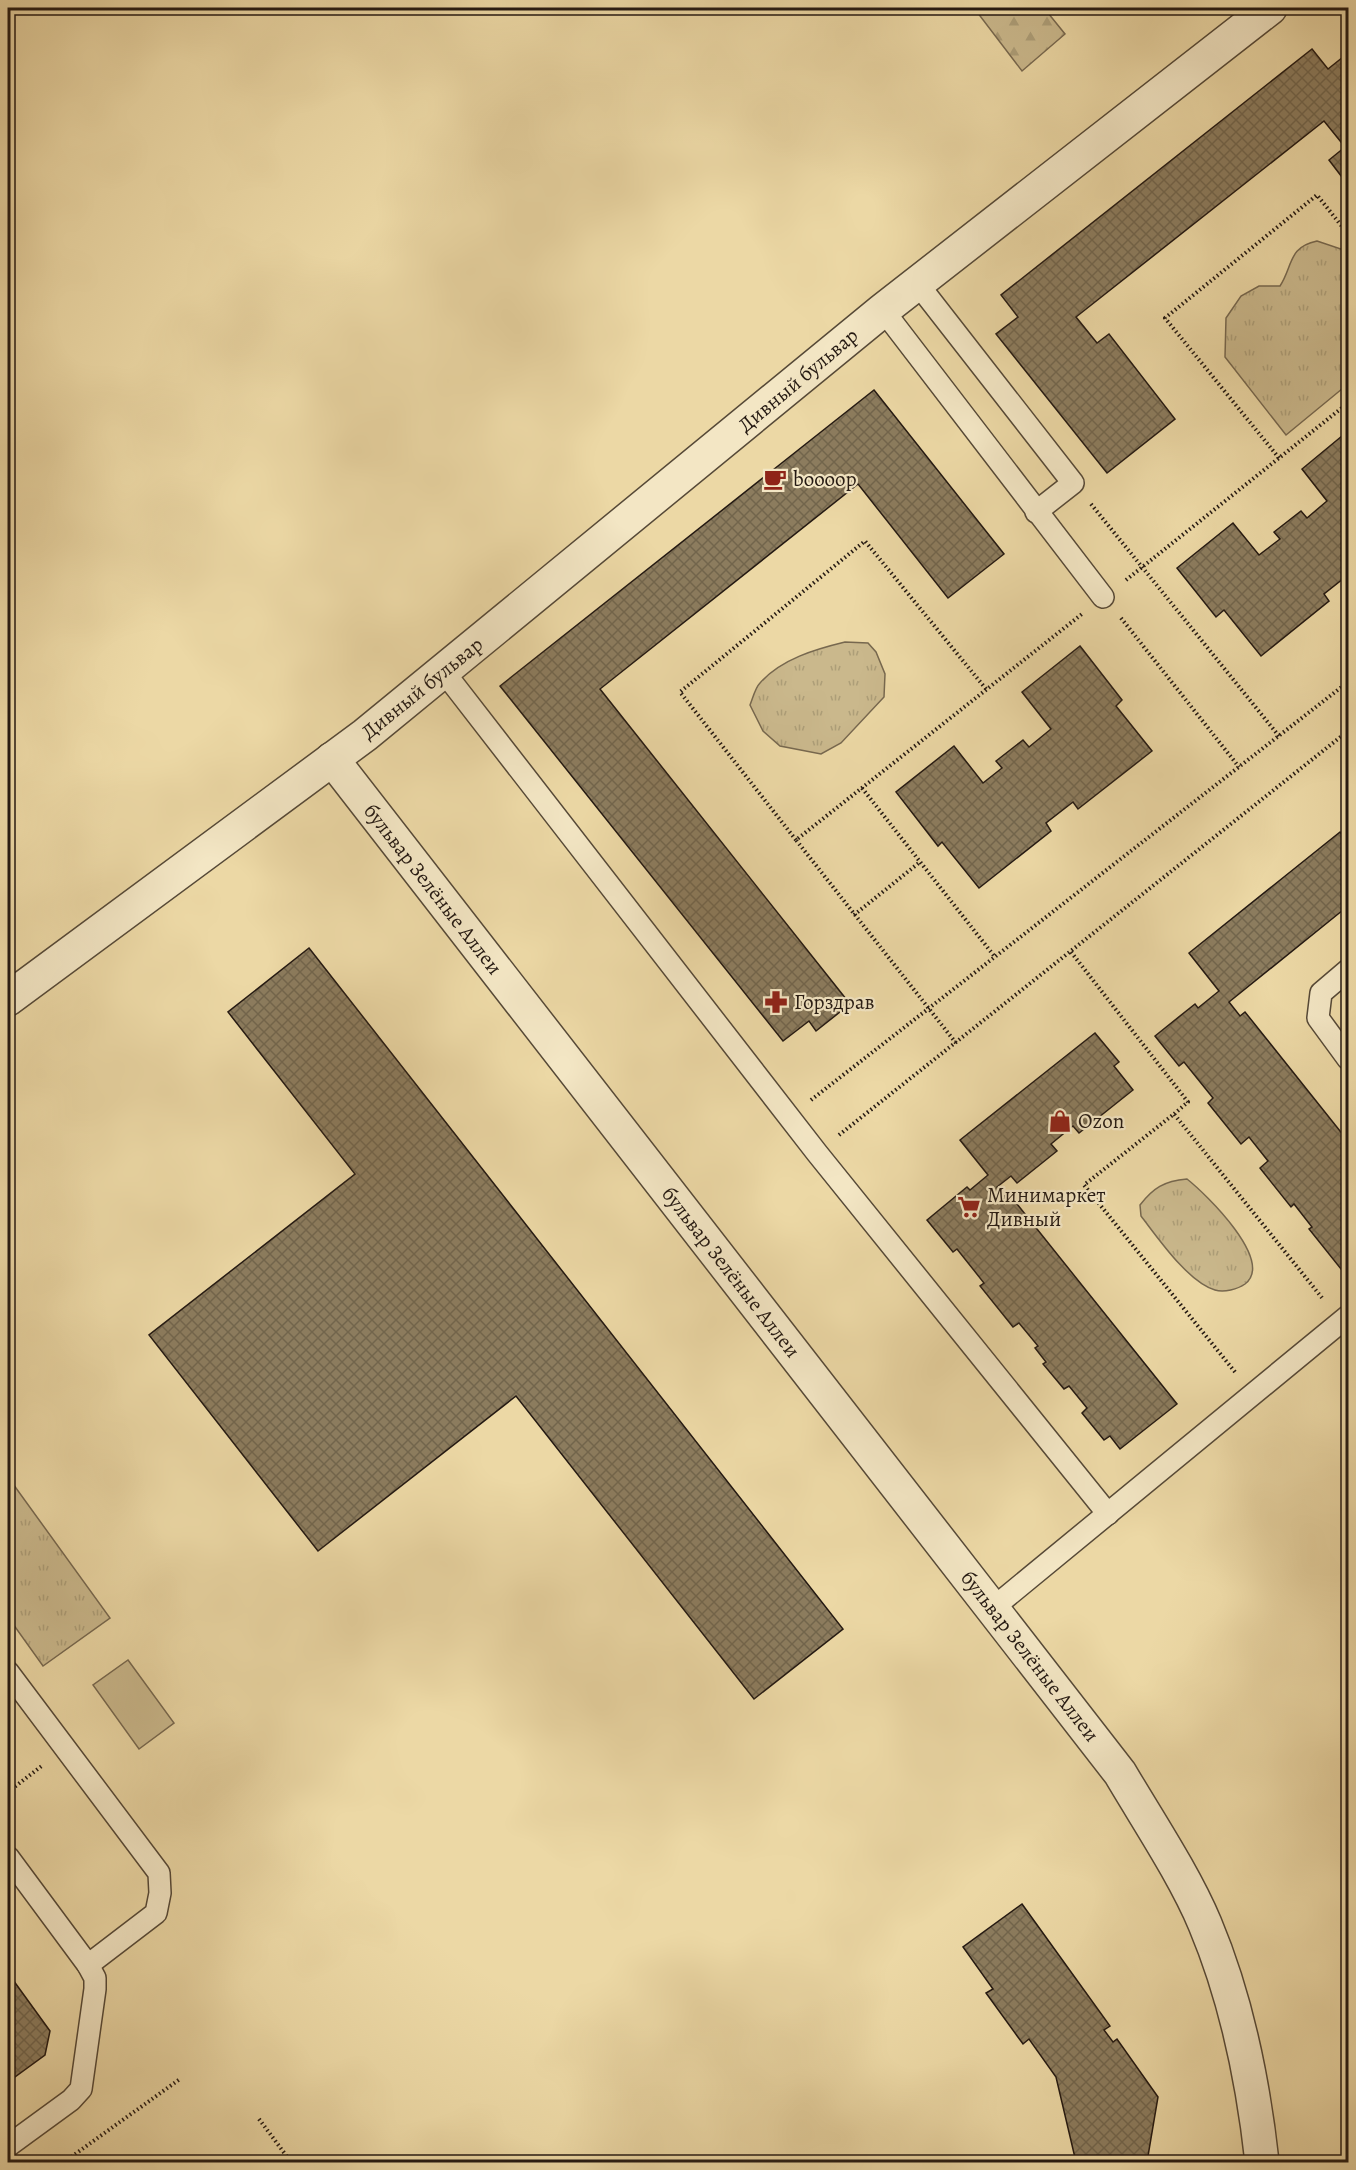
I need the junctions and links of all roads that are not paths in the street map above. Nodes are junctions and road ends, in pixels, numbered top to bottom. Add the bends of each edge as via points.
1 (1270, 8) edge
2 (917, 283) junction
3 (883, 310) junction
4 (1036, 512) junction
5 (1103, 597) road end
6 (444, 672) junction
7 (332, 759) junction
8 (1348, 970) edge
9 (8, 999) edge
10 (1348, 1059) edge
11 (1345, 1319) edge
12 (1108, 1514) junction
13 (993, 1608) junction
14 (8, 1672) edge
15 (8, 1857) edge
16 (88, 1965) junction
17 (8, 2145) edge
18 (1262, 2163) edge

1 - 2 street, Дивный бульвар
2 - 3 street, Дивный бульвар
2 - 4 lane via 1073,483
3 - 4 lane
3 - 6 street, Дивный бульвар
4 - 5 lane
6 - 7 street, Дивный бульвар
6 - 12 lane via 817,1153
7 - 9 street
7 - 13 street, бульвар Зелёные Аллеи
8 - 10 lane via 1321,993 1317,1018
11 - 12 lane
12 - 13 lane
13 - 18 street, бульвар Зелёные Аллеи via 1120,1773 1204,1922 1232,1996 1256,2105
14 - 16 lane via 159,1873 156,1913
15 - 16 lane
16 - 17 lane via 95,1989 81,2089

